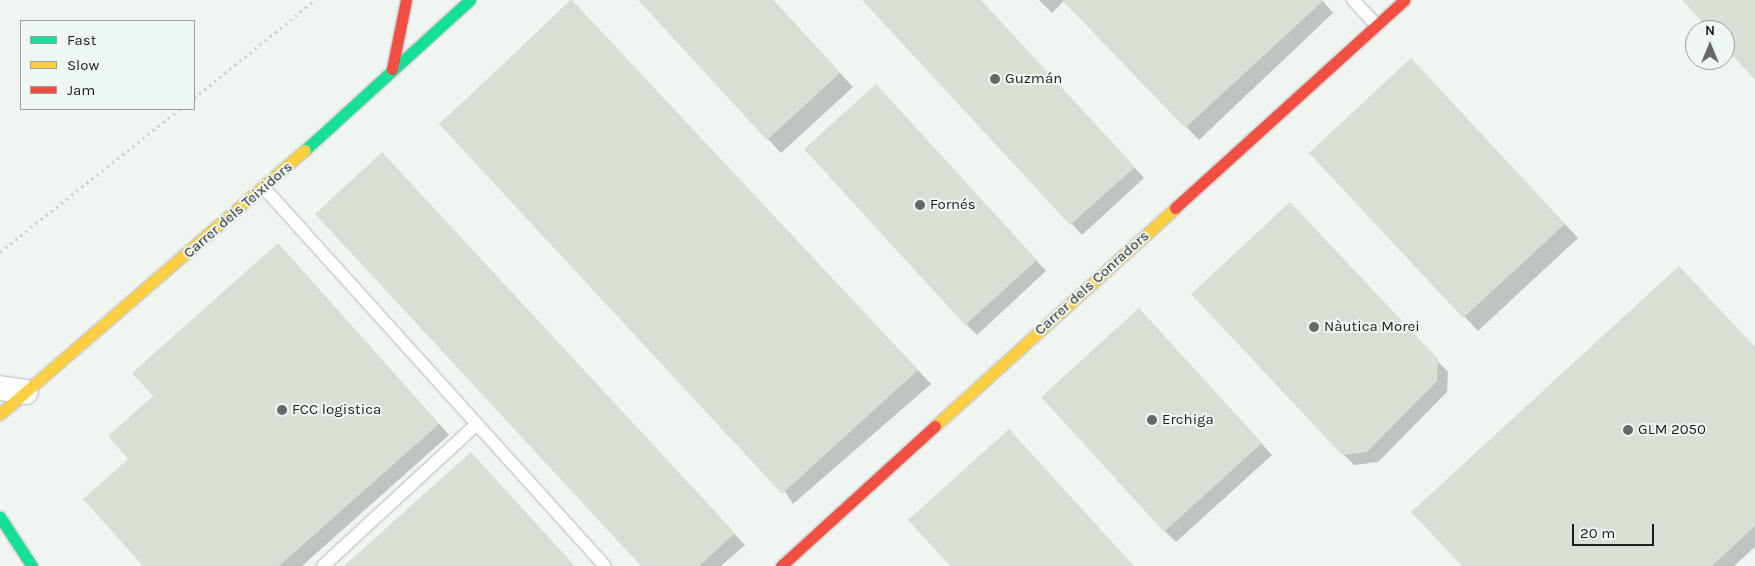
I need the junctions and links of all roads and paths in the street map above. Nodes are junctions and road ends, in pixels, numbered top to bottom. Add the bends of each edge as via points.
1 (315, 0) edge
2 (406, 0) edge
3 (470, 0) edge
4 (1352, 0) edge
5 (1404, 0) edge
6 (1376, 25) junction
7 (392, 69) junction
8 (195, 97) edge
9 (179, 110) edge
10 (264, 188) junction
11 (0, 252) edge
12 (0, 388) edge
13 (26, 392) junction
14 (0, 414) edge
15 (477, 424) junction
16 (0, 517) edge
17 (32, 566) edge
18 (323, 566) edge
19 (605, 566) edge
20 (781, 566) edge

1 - 8 path
2 - 7 main road
3 - 7 main road, Carrer dels Teixidors
4 - 6 lane
5 - 6 main road, Carrer dels Conradors
6 - 20 main road, Carrer dels Conradors
7 - 10 main road, Carrer dels Teixidors
9 - 11 path
10 - 13 main road, Carrer dels Teixidors
10 - 15 lane
12 - 13 street
13 - 14 main road, Carrer dels Teixidors
15 - 18 lane
15 - 19 lane
16 - 17 main road

